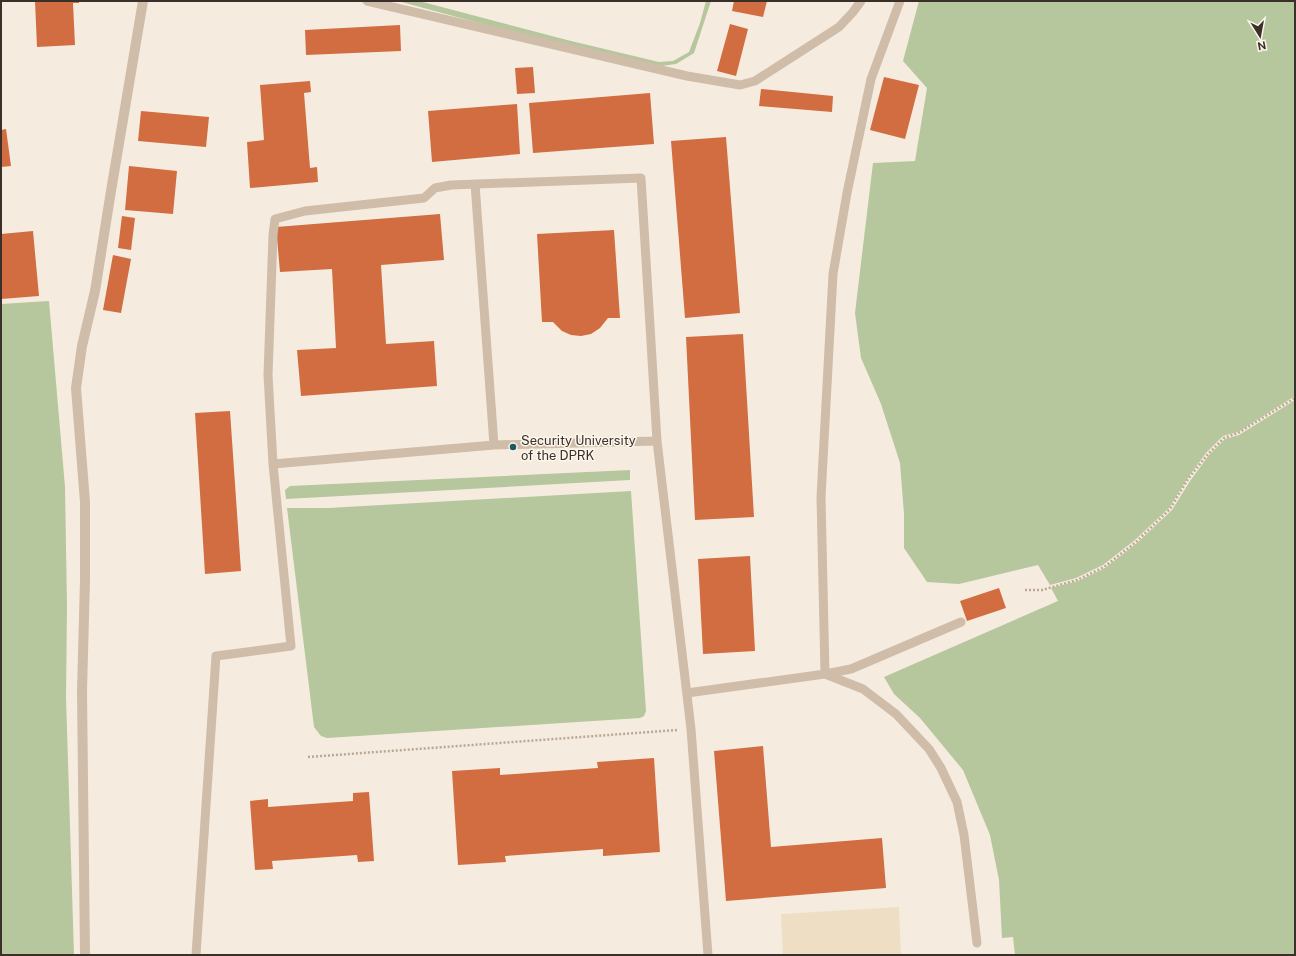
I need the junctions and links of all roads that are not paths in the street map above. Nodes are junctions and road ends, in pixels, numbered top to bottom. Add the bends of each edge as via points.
1 (143, 1) edge
2 (367, 1) edge
3 (861, 1) edge
4 (900, 1) edge
5 (475, 184) junction
6 (657, 441) junction
7 (494, 445) junction
8 (273, 464) junction
9 (961, 622) dead end
10 (825, 674) junction
11 (687, 693) junction
12 (977, 943) dead end
13 (85, 955) edge
14 (196, 955) edge
15 (708, 955) edge

1 - 13 street via 95,291 82,346 76,388 85,502 82,691
2 - 3 lane via 688,76 740,85 755,81 839,27
4 - 10 lane via 871,79 833,274 821,497
5 - 6 lane via 641,178
5 - 7 lane
5 - 8 lane via 435,188 424,198 305,212 275,219 268,375
6 - 7 lane
6 - 11 lane
7 - 8 lane
8 - 14 lane via 291,646 216,656
9 - 10 lane via 852,669
10 - 11 lane
10 - 12 lane via 863,689 896,714 929,750 941,768 961,816
11 - 15 lane

